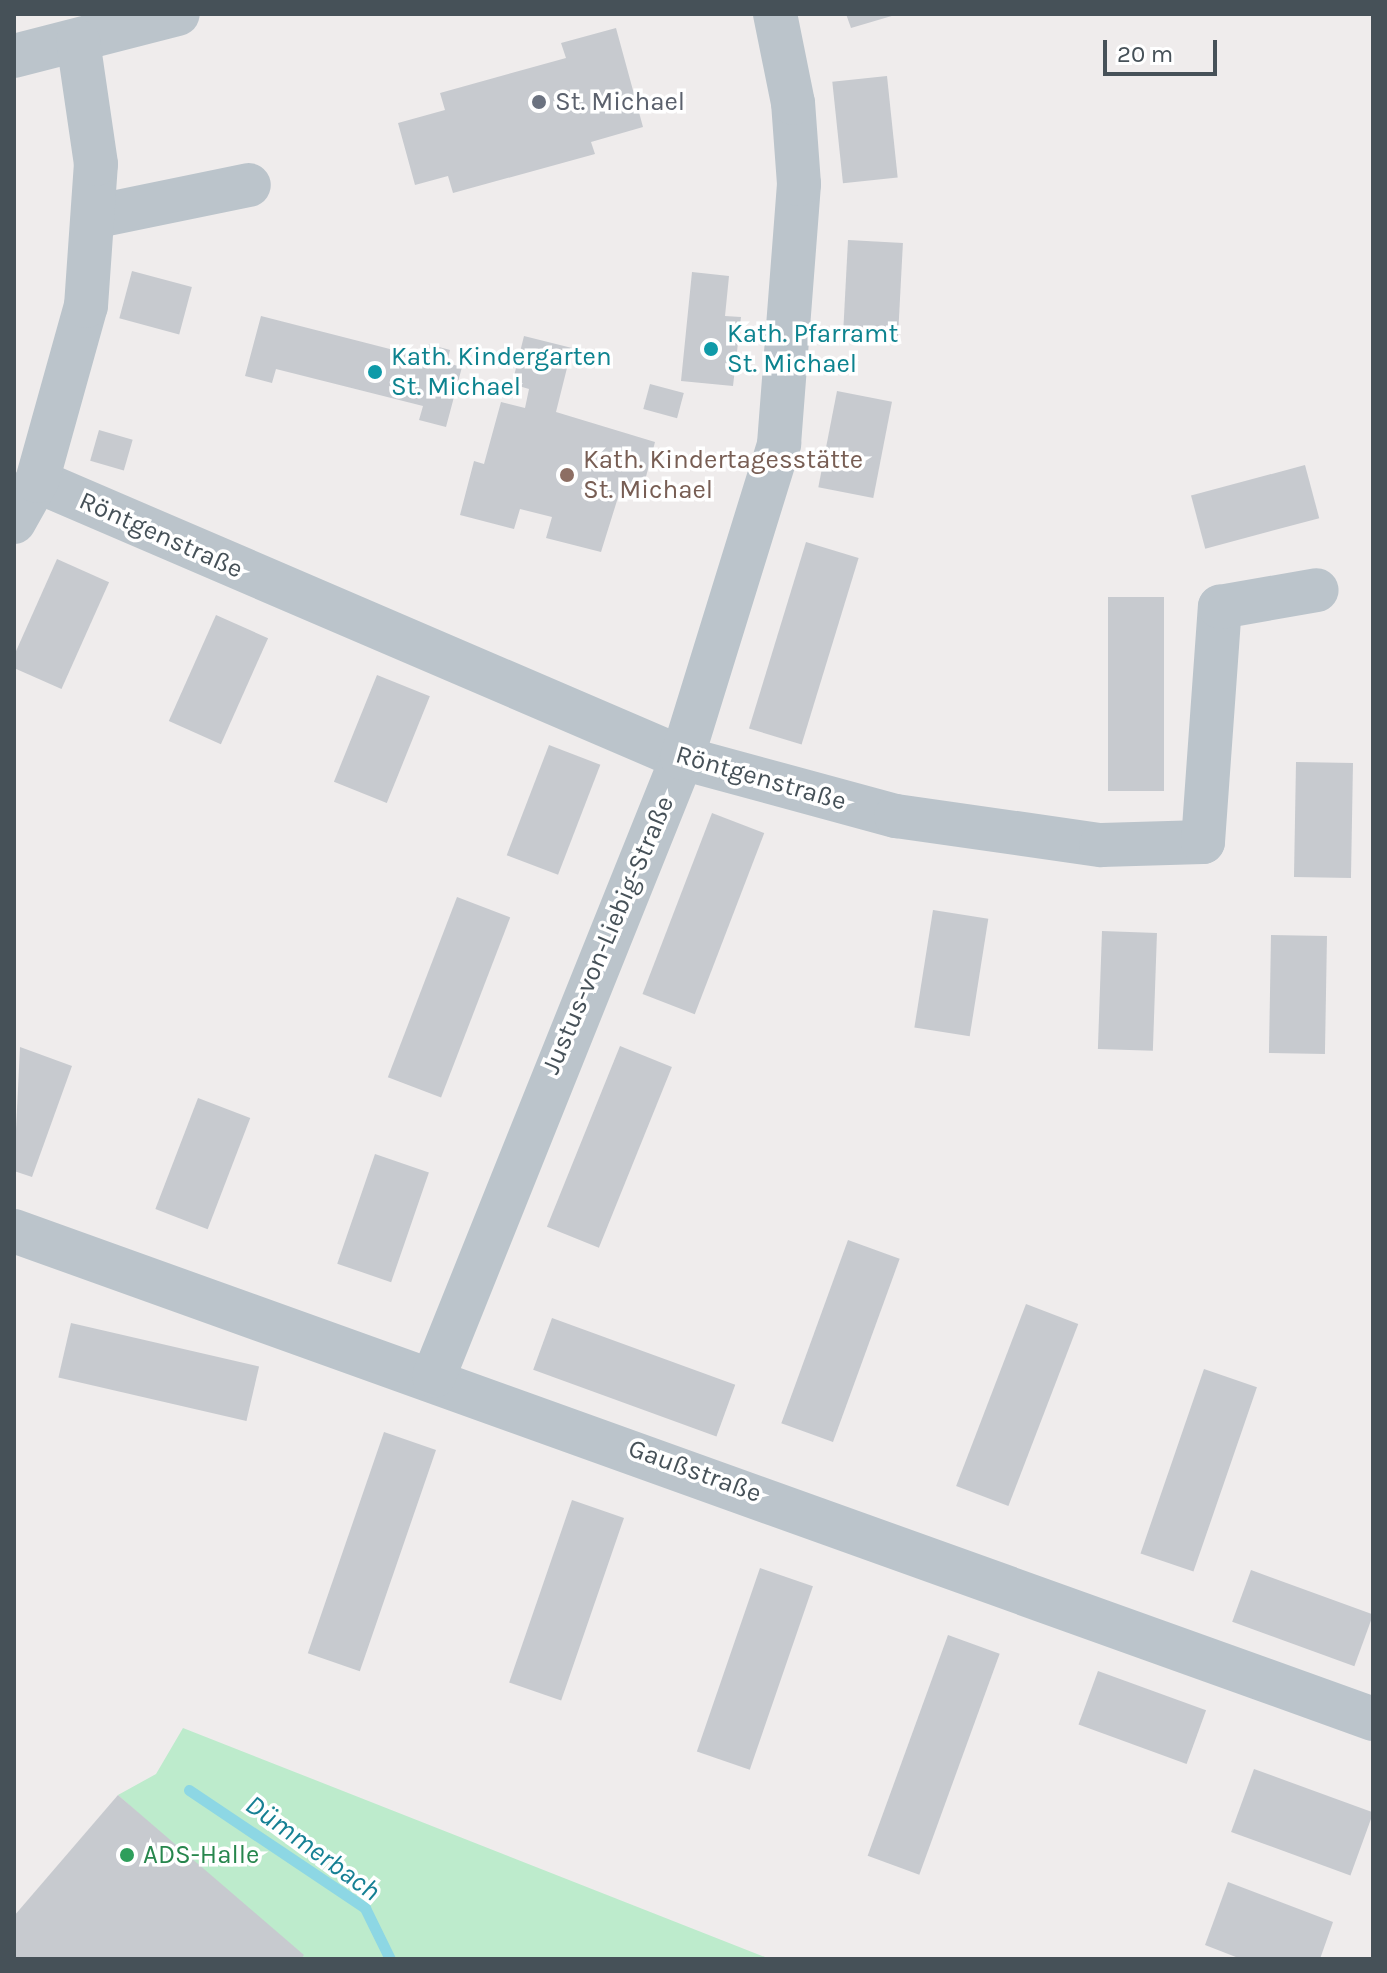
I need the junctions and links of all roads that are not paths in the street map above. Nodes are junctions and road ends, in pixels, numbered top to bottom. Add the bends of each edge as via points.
1 (178, 14) edge
2 (775, 14) edge
3 (78, 41) junction
4 (14, 56) edge
5 (249, 185) dead end
6 (93, 217) junction
7 (37, 481) junction
8 (14, 522) edge
9 (1317, 590) dead end
10 (682, 758) junction
11 (14, 1231) edge
12 (434, 1376) junction
13 (1373, 1719) edge

1 - 3 street
2 - 10 street, Justus-von-Liebig-Straße via 793,103 799,184 779,444
3 - 4 street
3 - 6 street via 96,164
5 - 6 street
6 - 7 street via 86,306
7 - 8 street
7 - 10 street, Röntgenstraße
9 - 10 street, Röntgenstraße via 1220,607 1203,842 1101,845 896,816
10 - 12 street, Justus-von-Liebig-Straße
11 - 12 street, Gaußstraße
12 - 13 street, Gaußstraße

